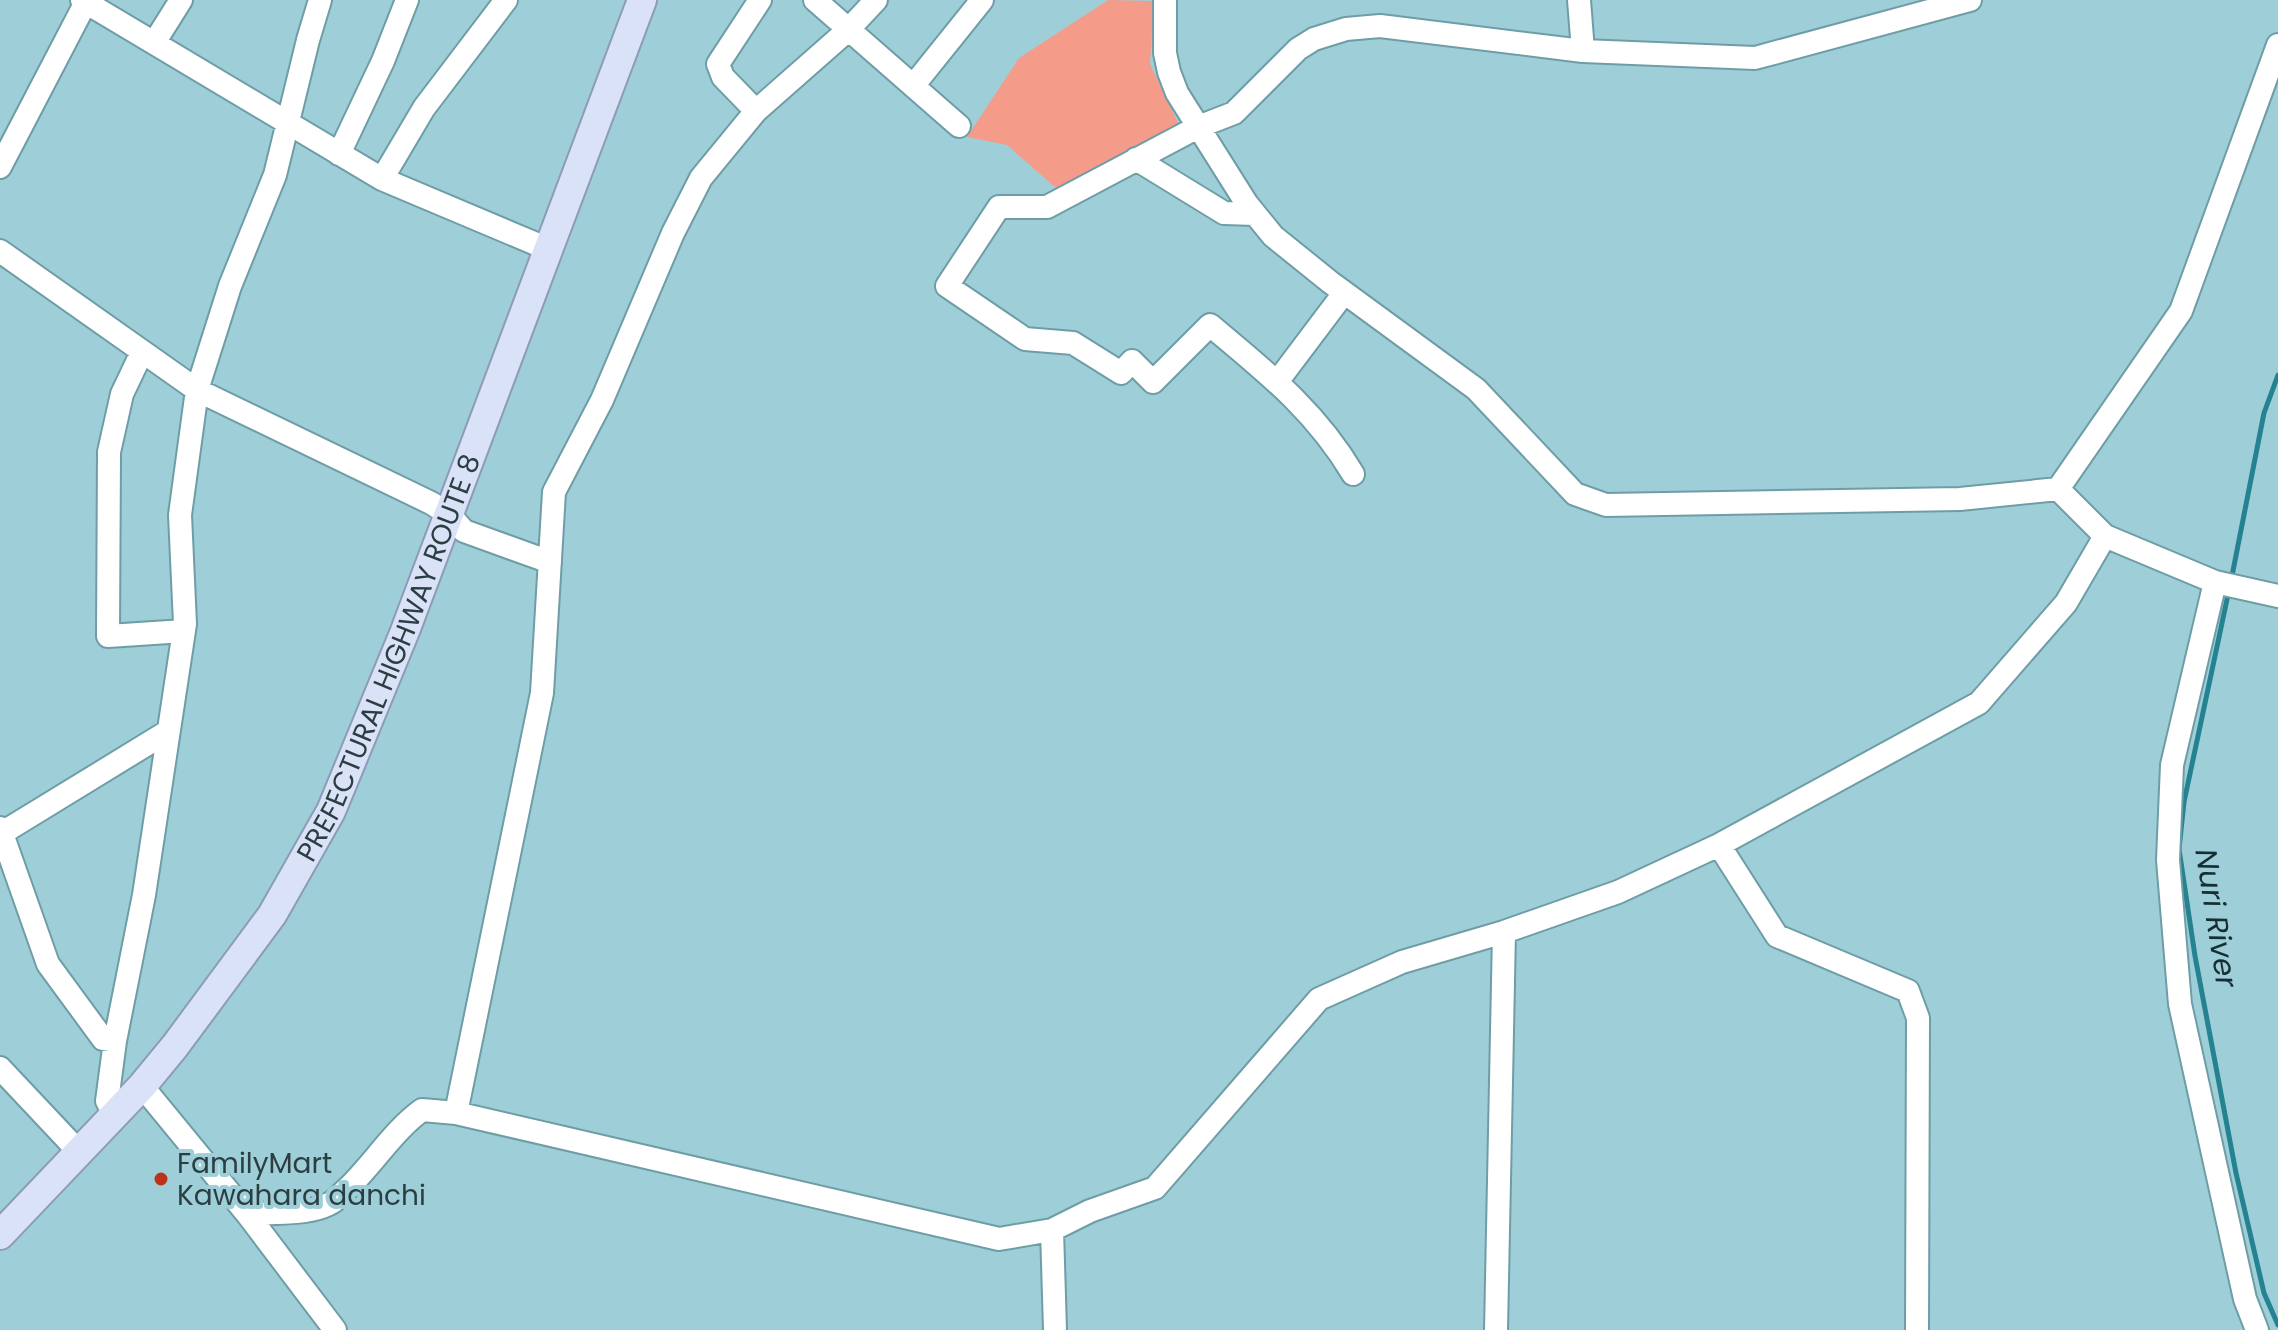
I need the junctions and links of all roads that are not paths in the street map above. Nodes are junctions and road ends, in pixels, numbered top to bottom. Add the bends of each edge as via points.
1 (181, 0) edge
2 (320, 0) edge
3 (407, 0) edge
4 (506, 0) edge
5 (642, 0) edge
6 (760, 0) edge
7 (815, 0) edge
8 (876, 0) edge
9 (982, 0) edge
10 (1165, 0) edge
11 (1579, 0) edge
12 (1970, 0) edge
13 (85, 1) edge
14 (848, 30) junction
15 (154, 43) junction
16 (2278, 45) edge
17 (1583, 51) junction
18 (913, 86) junction
19 (756, 111) junction
20 (286, 124) junction
21 (959, 126) dead end
22 (1198, 127) junction
23 (339, 154) junction
24 (1136, 159) junction
25 (0, 167) edge
26 (382, 179) junction
27 (1255, 214) junction
28 (548, 249) junction
29 (0, 251) edge
30 (1344, 293) junction
31 (142, 352) junction
32 (1277, 382) junction
33 (197, 390) junction
34 (1353, 474) dead end
35 (2058, 489) junction
36 (449, 514) junction
37 (2105, 536) junction
38 (550, 562) junction
39 (2220, 583) junction
40 (2276, 593) edge
41 (184, 631) junction
42 (167, 732) junction
43 (1, 830) edge
44 (1719, 845) junction
45 (1504, 932) junction
46 (115, 1041) junction
47 (0, 1068) edge
48 (142, 1086) junction
49 (456, 1113) junction
50 (115, 1115) junction
51 (80, 1153) junction
52 (248, 1215) junction
53 (1052, 1230) junction
54 (0, 1235) edge
55 (335, 1330) edge
56 (1055, 1330) edge
57 (1496, 1330) edge
58 (1917, 1330) edge
59 (2257, 1330) edge

1 - 15 street
2 - 20 street
3 - 23 street
4 - 26 street via 424,108
5 - 28 main road, PREFECTURAL HIGHWAY ROUTE 8
6 - 19 street via 718,64 723,77
7 - 14 street
8 - 14 street
9 - 18 street
10 - 22 street via 1169,72
11 - 17 street
12 - 17 street via 1755,58
13 - 15 street
13 - 25 street
14 - 18 street
14 - 19 street
15 - 20 street
16 - 35 street via 2181,311
17 - 22 street via 1380,26 1346,29 1298,49 1234,113
18 - 21 street
19 - 38 street via 701,178 602,400 554,492
20 - 23 street
20 - 33 street via 275,175 230,286
22 - 24 street
22 - 27 street
23 - 26 street
24 - 27 street via 1224,213
24 - 32 street via 1047,207 999,207 947,286 1025,339 1073,343 1121,373 1132,361 1153,382 1210,325
26 - 28 street
27 - 30 street via 1290,251
28 - 36 main road, PREFECTURAL HIGHWAY ROUTE 8
29 - 31 street
30 - 32 street
30 - 35 street via 1476,389 1564,485 1595,503 1960,499
31 - 33 street
31 - 41 street via 114,418 109,452 108,636
32 - 34 street via 1320,424
33 - 36 street
33 - 41 street via 180,515
35 - 37 street
36 - 38 street via 464,531
36 - 48 main road, PREFECTURAL HIGHWAY ROUTE 8 via 331,811 237,966
37 - 39 street
37 - 44 street via 2066,603 1979,703
38 - 49 street via 542,693
39 - 40 street
39 - 59 street via 2172,765 2168,860 2180,1004 2245,1299
41 - 42 street
42 - 43 street
42 - 46 street via 144,895
43 - 46 street via 48,964 103,1039
44 - 45 street via 1618,892
44 - 58 street via 1777,936 1908,991 1918,1018
45 - 53 street via 1402,962 1319,999 1155,1188
45 - 57 street
46 - 50 street via 107,1101
47 - 51 street
48 - 50 main road, PREFECTURAL HIGHWAY ROUTE 8
48 - 52 street
49 - 52 street via 422,1110 409,1119 332,1203 304,1212
49 - 53 street via 999,1239
50 - 51 main road, PREFECTURAL HIGHWAY ROUTE 8
51 - 54 main road, PREFECTURAL HIGHWAY ROUTE 8
52 - 55 street
53 - 56 street

